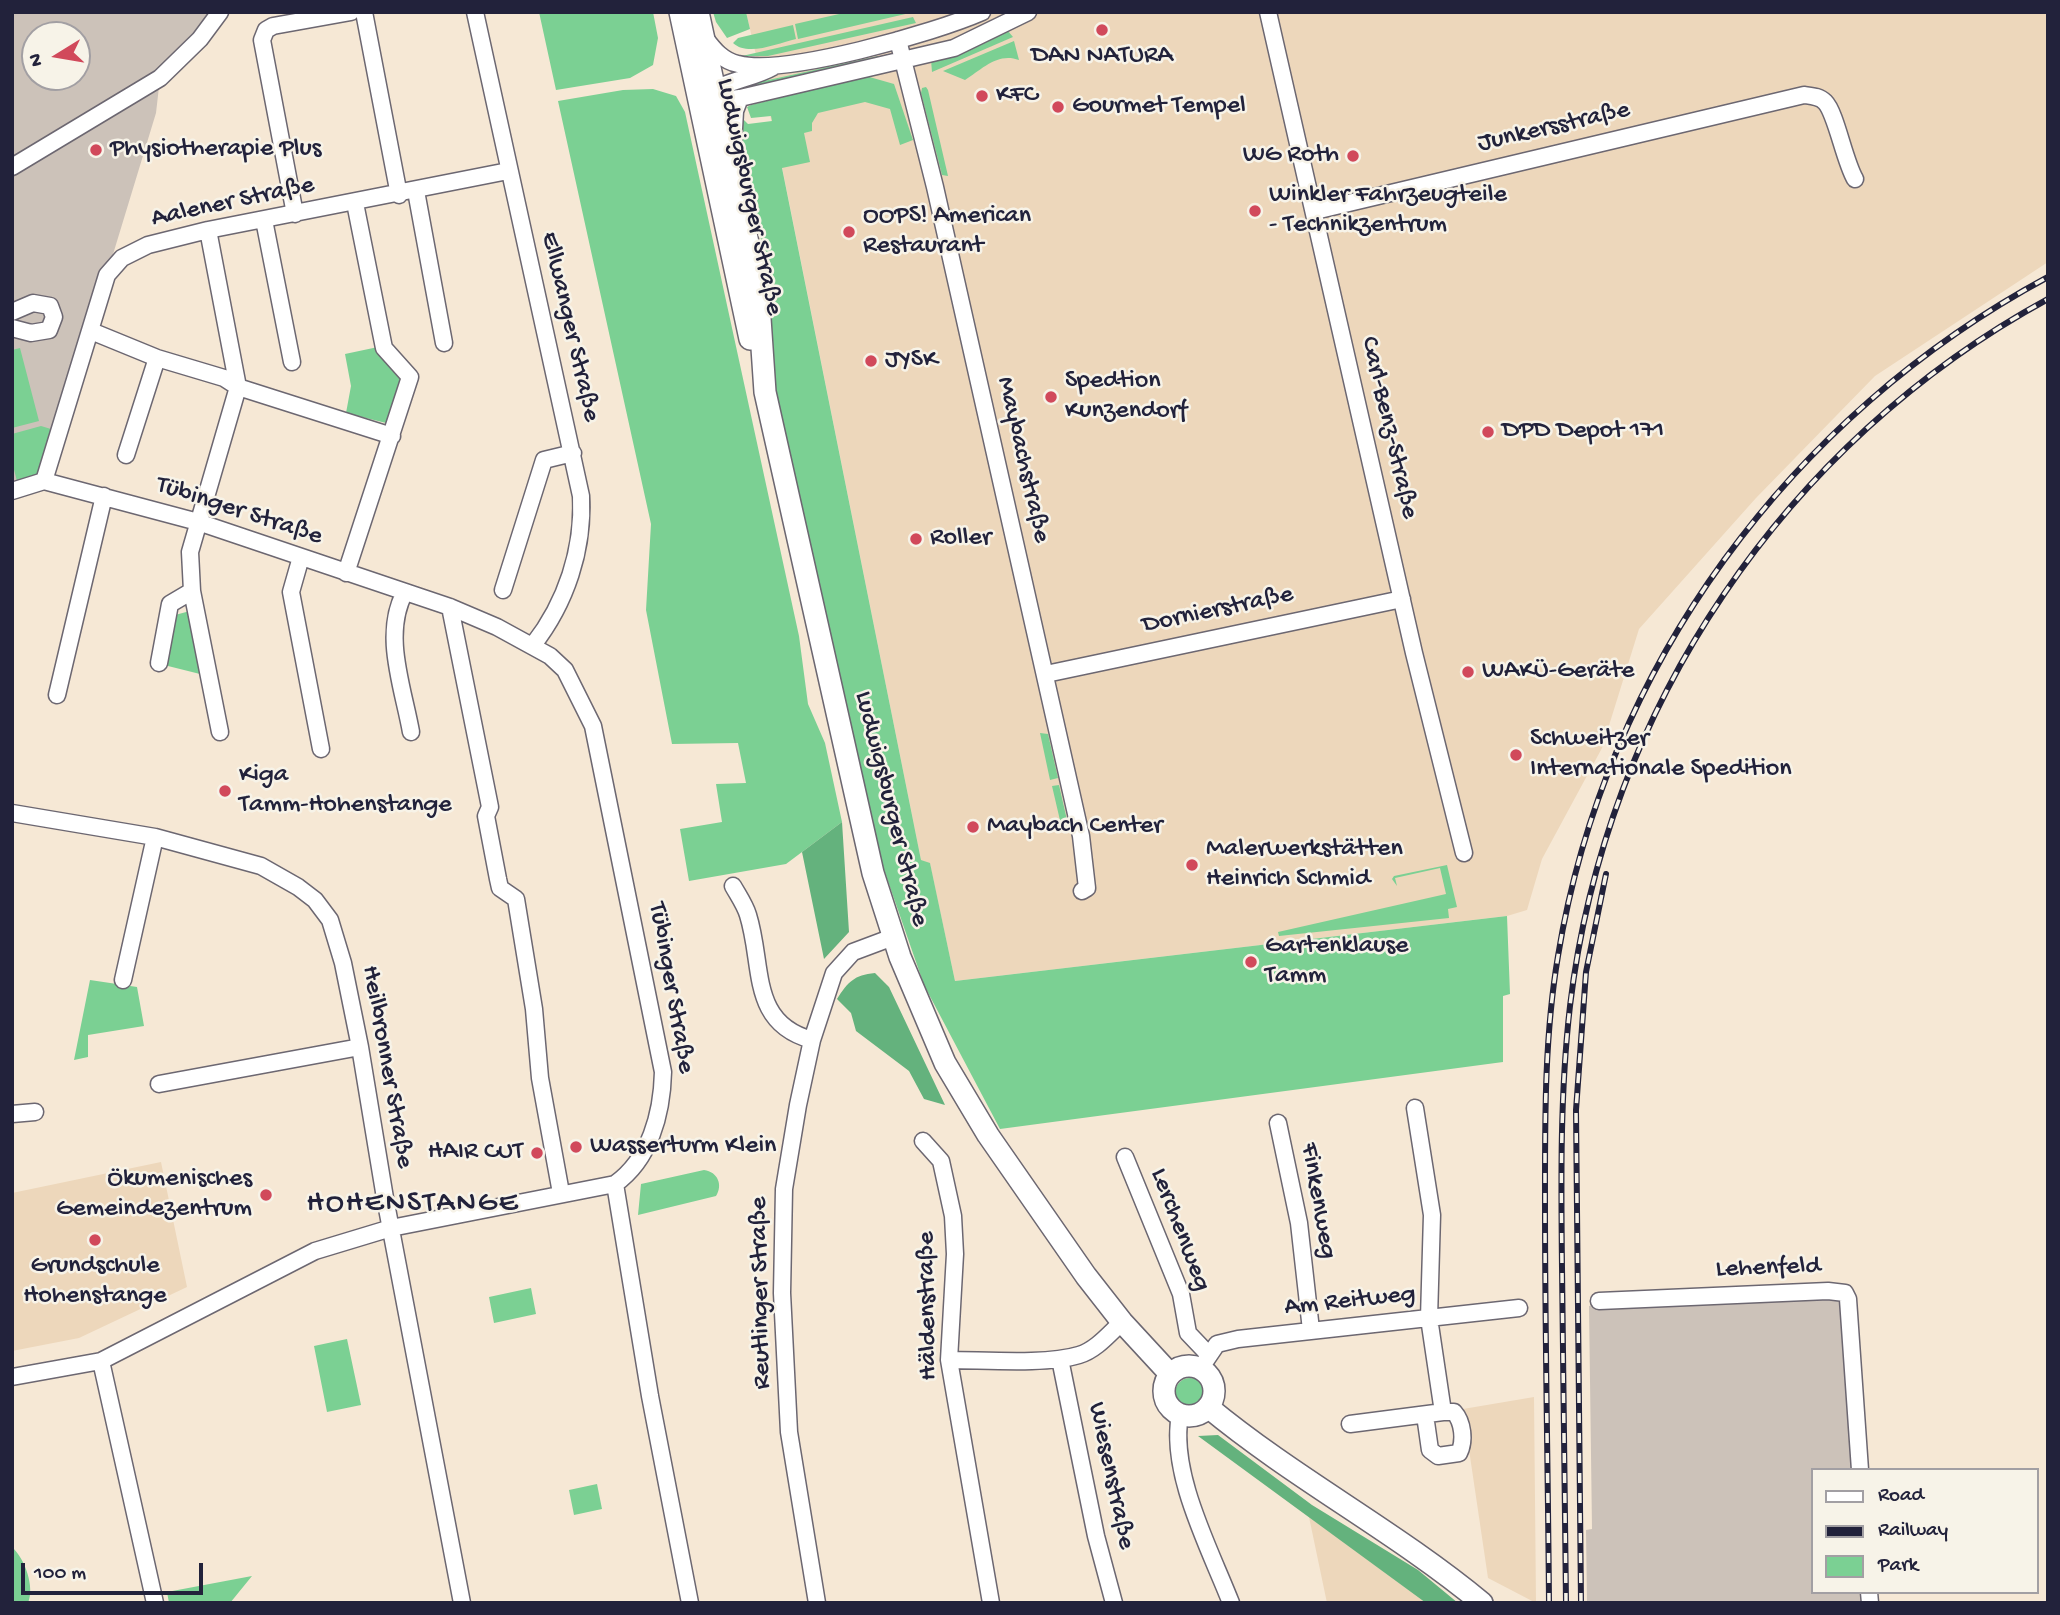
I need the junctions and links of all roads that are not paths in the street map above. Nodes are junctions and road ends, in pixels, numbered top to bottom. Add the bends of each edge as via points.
1 (220, 12) edge
2 (351, 12) edge
3 (364, 12) edge
4 (475, 12) edge
5 (680, 12) edge
6 (698, 12) edge
7 (982, 12) edge
8 (1028, 12) edge
9 (1268, 12) edge
10 (704, 37) junction
11 (898, 40) junction
12 (904, 61) junction
13 (773, 67) junction
14 (711, 97) junction
15 (740, 98) junction
16 (12, 167) edge
17 (508, 171) junction
18 (734, 176) junction
19 (1855, 179) dead end
20 (416, 191) junction
21 (399, 195) junction
22 (355, 203) junction
23 (1315, 211) junction
24 (295, 214) junction
25 (264, 220) junction
26 (208, 230) junction
27 (12, 312) edge
28 (12, 328) edge
29 (91, 331) junction
30 (444, 344) dead end
31 (157, 358) junction
32 (292, 362) dead end
33 (238, 387) junction
34 (765, 392) junction
35 (391, 436) junction
36 (573, 453) junction
37 (126, 455) dead end
38 (44, 481) junction
39 (12, 491) edge
40 (104, 496) junction
41 (198, 522) junction
42 (302, 557) junction
43 (346, 573) junction
44 (503, 590) dead end
45 (192, 592) junction
46 (405, 592) junction
47 (1402, 599) junction
48 (450, 607) junction
49 (533, 645) junction
50 (159, 663) dead end
51 (1046, 674) junction
52 (57, 695) dead end
53 (220, 732) dead end
54 (411, 732) dead end
55 (321, 750) dead end
56 (12, 813) edge
57 (155, 837) junction
58 (1464, 853) dead end
59 (733, 886) dead end
60 (1082, 891) dead end
61 (893, 937) junction
62 (123, 980) dead end
63 (812, 1040) junction
64 (360, 1047) junction
65 (159, 1084) dead end
66 (1415, 1108) dead end
67 (35, 1112) dead end
68 (12, 1114) edge
69 (1278, 1123) dead end
70 (923, 1141) dead end
71 (1125, 1157) dead end
72 (615, 1184) junction
73 (561, 1194) junction
74 (391, 1228) junction
75 (1599, 1301) dead end
76 (1519, 1308) dead end
77 (1429, 1318) junction
78 (1122, 1322) junction
79 (1311, 1330) junction
80 (1060, 1359) junction
81 (949, 1360) junction
82 (101, 1361) junction
83 (1204, 1362) junction
84 (1170, 1374) junction
85 (12, 1377) edge
86 (1208, 1407) junction
87 (1443, 1412) junction
88 (1180, 1415) junction
89 (1424, 1415) junction
90 (1350, 1424) dead end
91 (1860, 1468) edge
92 (155, 1603) edge
93 (462, 1603) edge
94 (690, 1603) edge
95 (817, 1603) edge
96 (991, 1603) edge
97 (1114, 1603) edge
98 (1231, 1603) edge
99 (1482, 1603) edge

1 - 16 street via 160,78
2 - 24 street via 273,26 265,30 262,40
3 - 21 street
4 - 17 street, Ellwanger Straße
5 - 14 main road, Ludwigsburger Straße
6 - 10 main road, Ludwigsburger Straße
7 - 11 street
8 - 12 street via 972,41
9 - 23 street, Carl-Benz-Straße
10 - 13 street via 718,54 736,64
10 - 14 main road, Ludwigsburger Straße
11 - 12 street, Maybachstraße
11 - 13 street
12 - 15 street
12 - 51 street, Maybachstraße
13 - 14 street
14 - 15 street
14 - 18 main road, Ludwigsburger Straße
14 - 34 main road, Ludwigsburger Straße via 750,342
15 - 18 street via 733,138
17 - 20 street, Aalener Straße
17 - 36 street, Ellwanger Straße
18 - 34 main road, Ludwigsburger Straße via 758,289
19 - 23 street, Junkersstraße via 1829,108 1823,100 1804,95
20 - 21 street, Aalener Straße
20 - 30 street
21 - 22 street, Aalener Straße
22 - 24 street, Aalener Straße
22 - 35 street via 384,348 410,377
23 - 47 street, Carl-Benz-Straße
24 - 25 street, Aalener Straße
25 - 26 street, Aalener Straße
25 - 32 street
26 - 29 street, Aalener Straße via 148,245 122,258 107,275
26 - 33 street
27 - 28 street via 33,303 50,306 54,317 49,330 31,333
29 - 31 street
29 - 38 street, Aalener Straße
31 - 33 street via 224,378
31 - 37 street
33 - 35 street
33 - 41 street
34 - 61 main road, Ludwigsburger Straße via 873,873
35 - 43 street
36 - 44 street via 544,460
36 - 49 street, Ellwanger Straße via 583,529 552,622
38 - 39 street
38 - 40 street, Tübinger Straße
40 - 41 street, Tübinger Straße
40 - 52 street
41 - 42 street, Tübinger Straße
41 - 45 street via 190,552
42 - 43 street, Tübinger Straße
42 - 55 street via 291,593
43 - 46 street, Tübinger Straße
45 - 50 street via 170,604
45 - 53 street
46 - 48 street, Tübinger Straße
46 - 54 street via 392,630
47 - 51 street, Dornierstraße
47 - 58 street, Carl-Benz-Straße
48 - 49 street, Tübinger Straße
48 - 73 street via 490,807 486,816 498,880 500,888 516,899
49 - 72 street, Tübinger Straße via 565,670 593,726 663,1072 662,1104 653,1132 632,1169
51 - 60 street, Maybachstraße via 1081,836 1087,888
56 - 57 street, Heilbronner Straße
57 - 62 street
57 - 64 street, Heilbronner Straße via 261,866 315,900 330,920
59 - 63 street via 748,913 772,1016 794,1035
61 - 63 street, Reutlinger Straße via 864,946 842,961 827,990
61 - 78 main road, Ludwigsburger Straße via 941,1055 988,1135
63 - 95 street, Reutlinger Straße via 784,1189 782,1293 789,1432
64 - 65 street
64 - 74 street, Heilbronner Straße
66 - 77 street via 1432,1215
67 - 68 street
69 - 79 street, Finkenweg via 1299,1223
70 - 81 street, Häldenstraße via 941,1161 953,1216
71 - 83 street, Lerchenweg via 1181,1294 1188,1333
72 - 73 street
72 - 94 street
73 - 74 street
74 - 82 street via 315,1251
74 - 93 street, Heilbronner Straße
75 - 91 street, Lehenfeld via 1845,1293
76 - 77 street, Am Reitweg
77 - 79 street, Am Reitweg
77 - 87 street
78 - 80 street via 1093,1348
78 - 84 main road, Ludwigsburger Straße
79 - 83 street, Am Reitweg via 1217,1344
80 - 81 street
80 - 97 street, Wiesenstraße
81 - 96 street, Häldenstraße
82 - 85 street
82 - 92 street
83 - 84 main road
83 - 86 main road via 1213,1386
84 - 88 main road via 1164,1387 1165,1401
86 - 88 main road via 1190,1417
86 - 99 main road via 1280,1462 1415,1550
87 - 89 street
87 - 89 street via 1454,1412 1459,1418 1464,1444 1459,1453 1438,1456 1430,1450
88 - 98 street via 1177,1430 1185,1479
89 - 90 street

